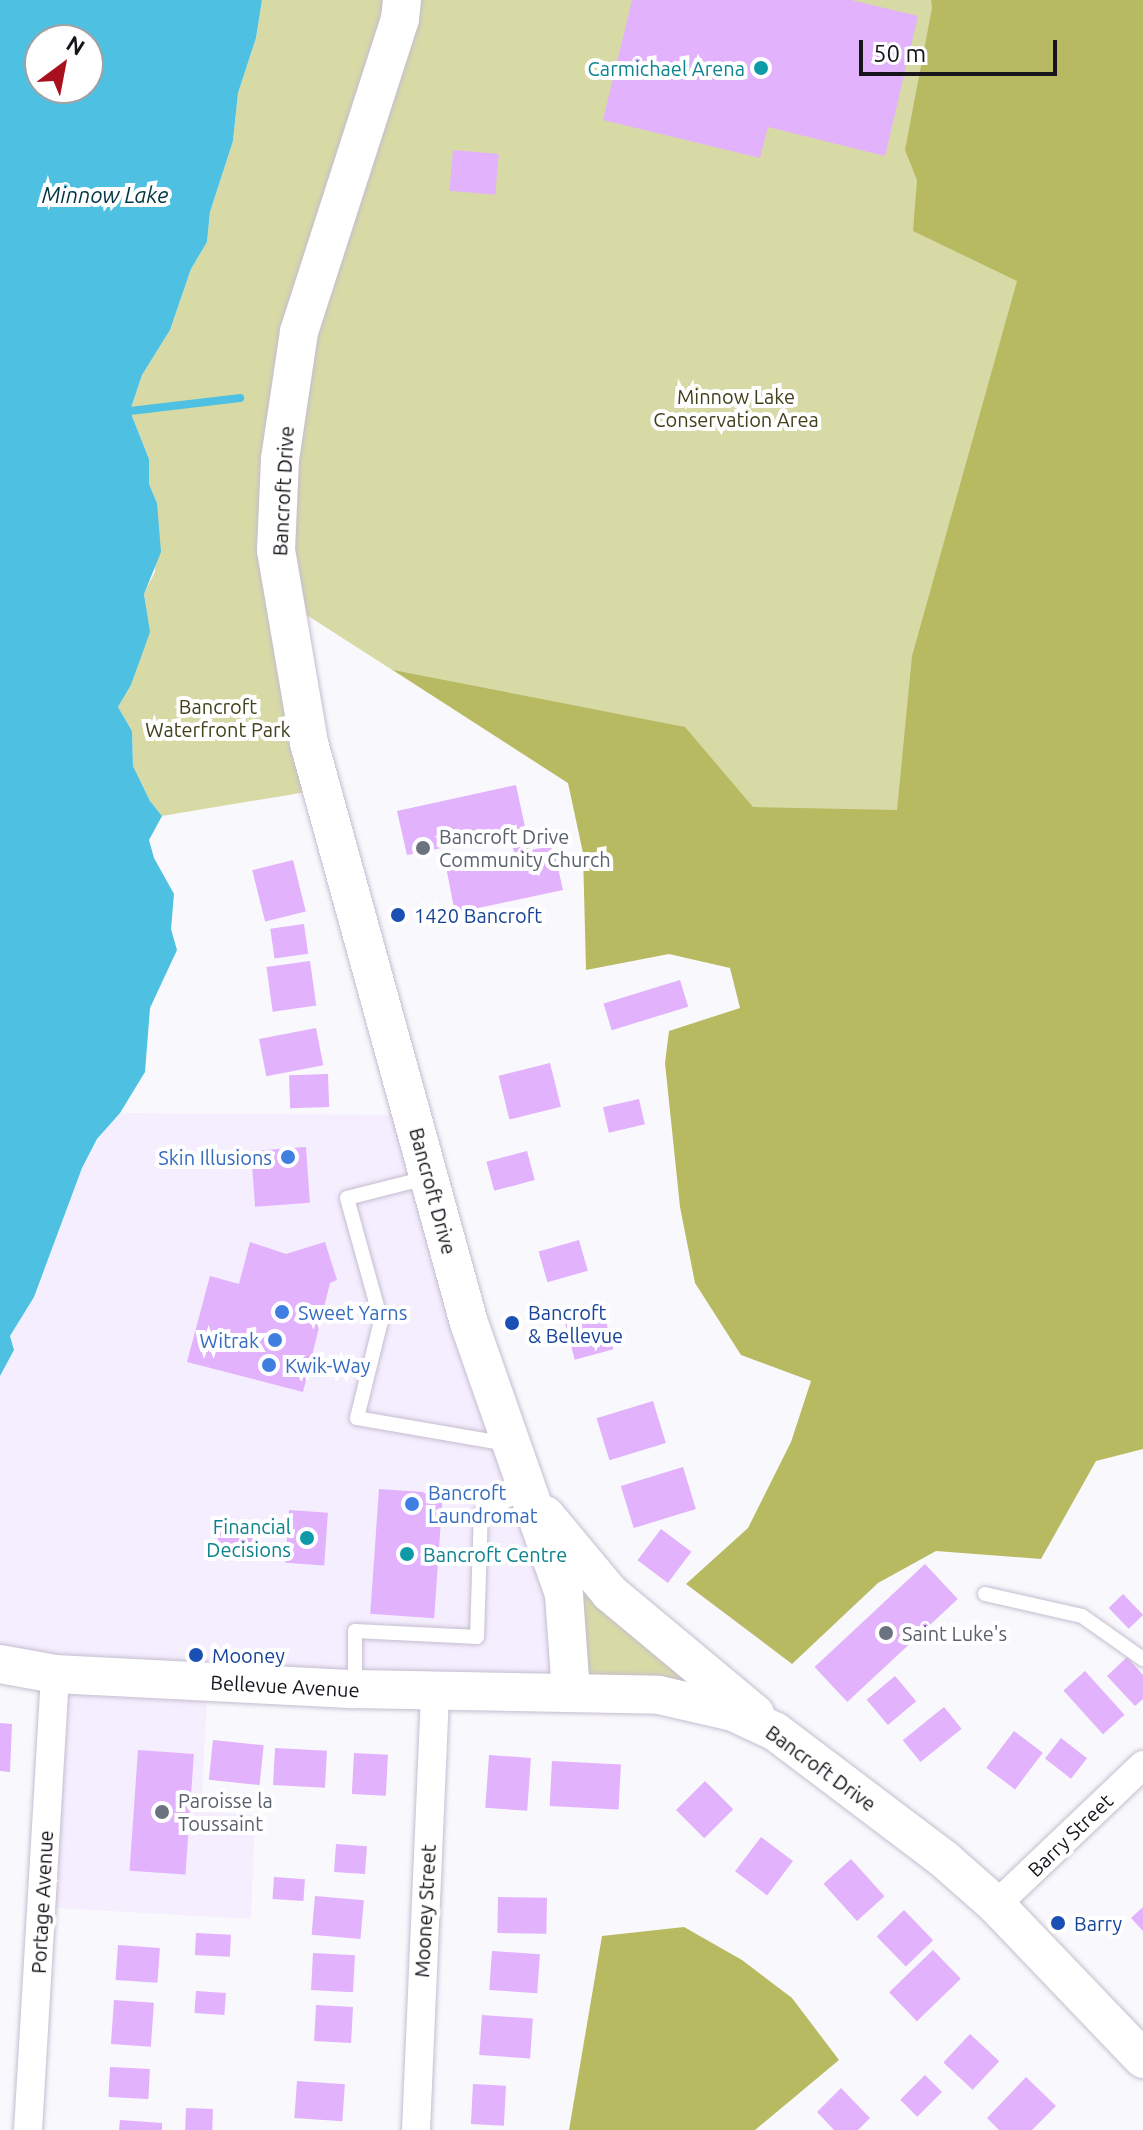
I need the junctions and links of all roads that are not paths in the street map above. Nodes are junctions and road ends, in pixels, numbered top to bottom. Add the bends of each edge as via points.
1 (402, 0) edge
2 (429, 1177) junction
3 (513, 1445) junction
4 (531, 1495) junction
5 (985, 1594) dead end
6 (1143, 1659) edge
7 (0, 1664) edge
8 (55, 1674) junction
9 (355, 1689) junction
10 (435, 1693) junction
11 (571, 1693) junction
12 (776, 1732) junction
13 (1143, 1765) edge
14 (996, 1905) junction
15 (1143, 2059) edge
16 (28, 2130) edge
17 (416, 2130) edge

1 - 2 street, Bancroft Drive via 299,332 280,459 276,550 309,743
2 - 3 street, Bancroft Drive via 469,1323
2 - 3 lane via 347,1198 381,1321 357,1418
3 - 4 street, Bancroft Drive
4 - 9 lane via 481,1513 477,1637 355,1631
4 - 11 street, Bancroft Drive via 564,1595
4 - 12 street via 610,1593
5 - 6 lane via 1082,1616
7 - 8 street, Bellevue Avenue
8 - 9 street, Bellevue Avenue
8 - 16 street, Portage Avenue
9 - 10 street, Bellevue Avenue
10 - 11 street, Bellevue Avenue
10 - 17 street, Mooney Street
11 - 12 street, Bancroft Drive via 659,1695 733,1712
12 - 14 street, Bancroft Drive
13 - 14 street, Barry Street
14 - 15 street, Bancroft Drive

